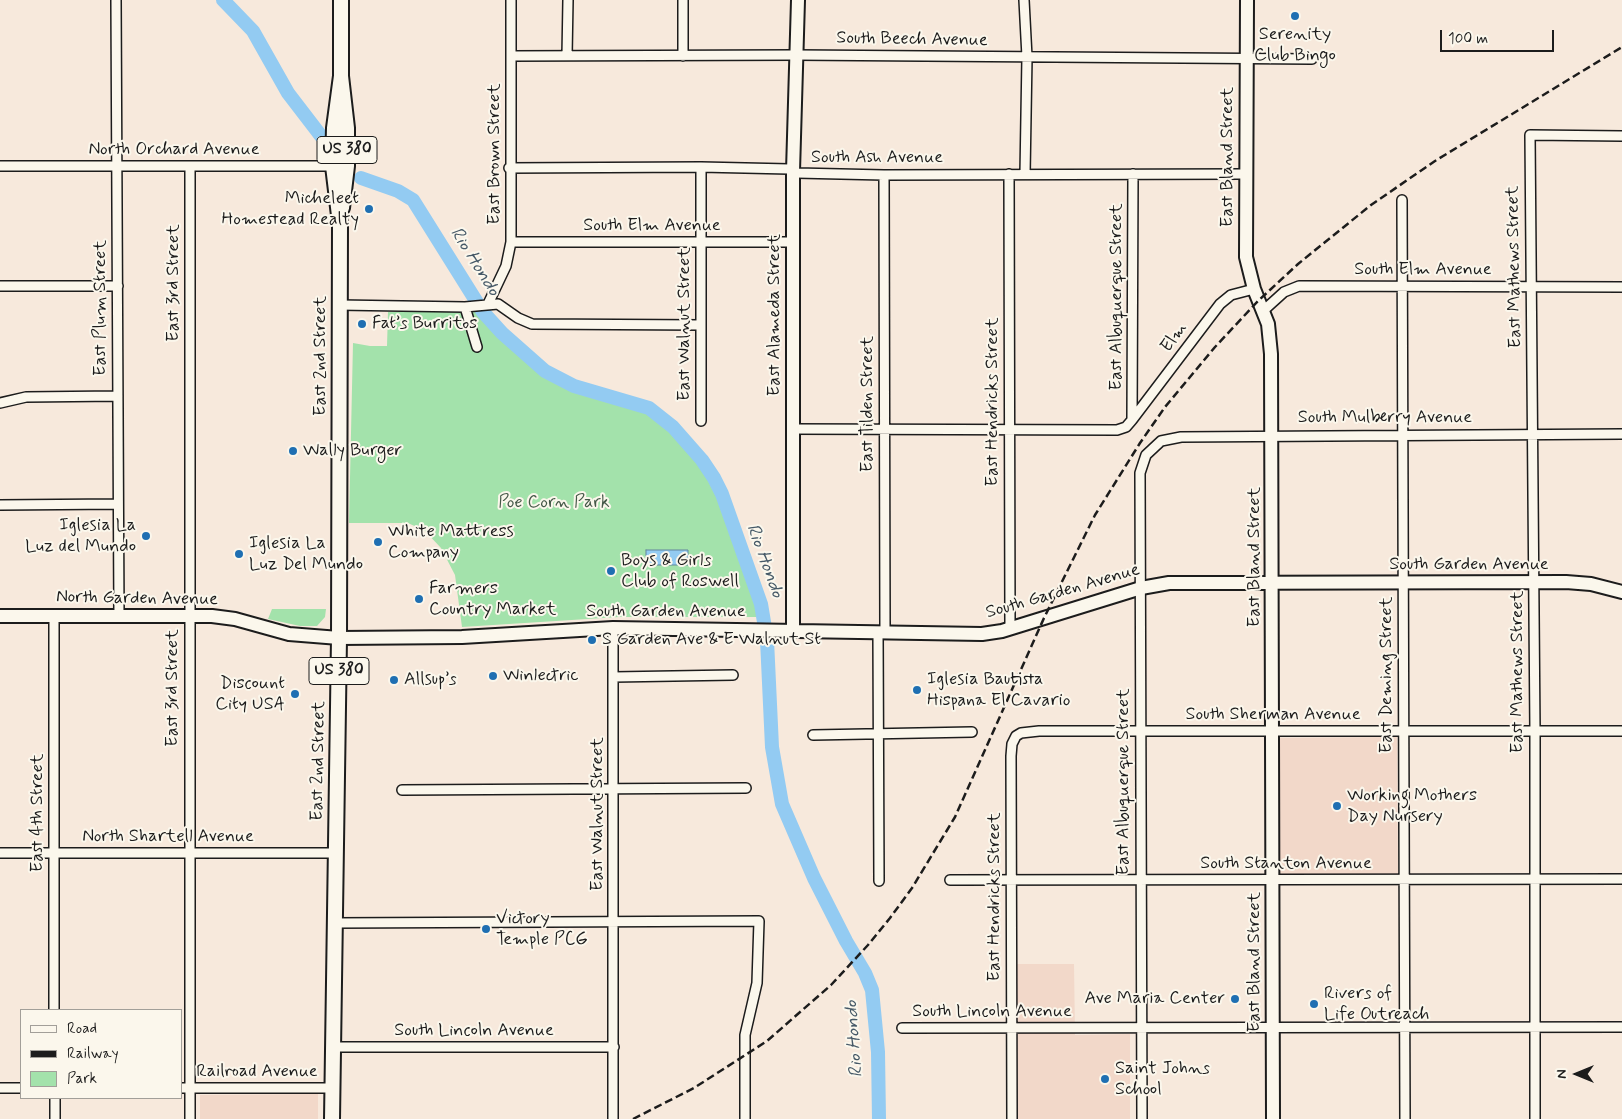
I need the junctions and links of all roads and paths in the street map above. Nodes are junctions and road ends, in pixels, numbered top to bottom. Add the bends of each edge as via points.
1 (116, 0) edge
2 (342, 0) edge
3 (511, 0) edge
4 (568, 0) edge
5 (684, 0) edge
6 (798, 0) edge
7 (1024, 0) edge
8 (1247, 0) edge
9 (796, 55) junction
10 (511, 56) junction
11 (567, 56) junction
12 (683, 56) junction
13 (1027, 57) junction
14 (1246, 59) junction
15 (1312, 59) dead end
16 (341, 76) junction
17 (1622, 136) edge
18 (0, 166) edge
19 (117, 166) junction
20 (190, 166) junction
21 (333, 166) junction
22 (348, 166) junction
23 (701, 167) junction
24 (509, 168) junction
25 (793, 171) junction
26 (1008, 174) junction
27 (1025, 174) junction
28 (1133, 174) junction
29 (1246, 174) junction
30 (884, 175) junction
31 (1402, 200) dead end
32 (340, 224) junction
33 (511, 242) junction
34 (702, 242) junction
35 (793, 242) junction
36 (0, 286) edge
37 (118, 286) junction
38 (1532, 286) junction
39 (1402, 287) junction
40 (1622, 287) edge
41 (1254, 289) junction
42 (339, 305) junction
43 (487, 305) junction
44 (468, 307) junction
45 (1263, 311) junction
46 (701, 325) junction
47 (477, 347) dead end
48 (118, 396) junction
49 (0, 404) edge
50 (1132, 420) junction
51 (701, 421) dead end
52 (792, 429) junction
53 (884, 429) junction
54 (1009, 429) junction
55 (1533, 434) junction
56 (1622, 434) edge
57 (1272, 435) junction
58 (1402, 435) junction
59 (1151, 449) joint
60 (118, 504) junction
61 (0, 505) edge
62 (1272, 583) junction
63 (1403, 583) junction
64 (1534, 583) junction
65 (1141, 588) junction
66 (1622, 592) edge
67 (190, 615) junction
68 (0, 616) edge
69 (54, 616) junction
70 (119, 616) junction
71 (613, 628) junction
72 (793, 629) junction
73 (1010, 629) junction
74 (881, 633) junction
75 (482, 636) joint
76 (339, 638) junction
77 (733, 675) dead end
78 (614, 677) junction
79 (1622, 730) edge
80 (1403, 731) junction
81 (1535, 731) junction
82 (972, 732) dead end
83 (1140, 732) junction
84 (1273, 732) junction
85 (878, 733) junction
86 (813, 735) dead end
87 (1016, 736) joint
88 (613, 788) junction
89 (746, 788) dead end
90 (402, 790) dead end
91 (0, 853) edge
92 (54, 853) junction
93 (189, 853) junction
94 (336, 853) junction
95 (1404, 879) junction
96 (1535, 879) junction
97 (1622, 879) edge
98 (950, 880) dead end
99 (1010, 880) junction
100 (1140, 880) junction
101 (1272, 880) junction
102 (879, 881) dead end
103 (614, 922) junction
104 (335, 923) junction
105 (54, 1009) edge
106 (1404, 1027) junction
107 (1535, 1027) junction
108 (1622, 1027) edge
109 (902, 1028) dead end
110 (1011, 1028) junction
111 (1141, 1028) junction
112 (1272, 1028) junction
113 (334, 1047) junction
114 (614, 1047) junction
115 (0, 1088) edge
116 (20, 1088) edge
117 (186, 1088) edge
118 (333, 1088) junction
119 (55, 1099) edge
120 (55, 1119) edge
121 (190, 1119) edge
122 (332, 1119) edge
123 (613, 1119) edge
124 (745, 1119) edge
125 (1012, 1119) edge
126 (1142, 1119) edge
127 (1273, 1119) edge
128 (1405, 1119) edge
129 (1535, 1119) edge

1 - 19 street, East Plum Street
2 - 16 main road, East 2nd Street / US 380
3 - 10 street, East Brown Street
4 - 11 street
5 - 12 street
6 - 9 street, East Alameda Street
7 - 13 street
8 - 14 street, East Bland Street
9 - 12 street, South Beech Avenue
9 - 13 street, South Beech Avenue
9 - 25 street, East Alameda Street
10 - 11 street, South Beech Avenue
10 - 24 street, East Brown Street
11 - 12 street, South Beech Avenue
13 - 14 street, South Beech Avenue
13 - 27 street
14 - 15 street, South Beech Avenue
14 - 29 street, East Bland Street
16 - 21 main road, East 2nd Street / US 380 via 335,109
16 - 22 main road, East 2nd Street / US 380
17 - 38 street, East Mathews Street via 1530,135
18 - 19 street, North Orchard Avenue
19 - 20 street, North Orchard Avenue
19 - 37 street, East Plum Street
20 - 21 street, North Orchard Avenue
20 - 67 street, East 3rd Street
21 - 22 street, North Orchard Avenue
21 - 32 main road, East 2nd Street / US 380
22 - 32 main road, East 2nd Street / US 380
23 - 24 street, South Ash Avenue
23 - 25 street, South Ash Avenue
23 - 34 street, East Walnut Street
24 - 33 street, East Brown Street
25 - 30 street, South Ash Avenue
25 - 35 street, East Alameda Street
26 - 27 street, South Ash Avenue
26 - 30 street, South Ash Avenue
26 - 54 street, East Hendricks Street
27 - 28 street, South Ash Avenue
28 - 29 street, South Ash Avenue
28 - 50 street, East Albuquerque Street
29 - 41 street, East Bland Street via 1246,257
30 - 53 street, East Tilden Street
31 - 39 street, East Deming Street
32 - 42 main road, East 2nd Street / US 380
33 - 34 street, South Elm Avenue
33 - 43 street, East Brown Street via 506,266
34 - 35 street, South Elm Avenue
34 - 46 street, East Walnut Street
35 - 52 street, East Alameda Street
36 - 37 street
37 - 48 street, East Plum Street
38 - 39 street, South Elm Avenue
38 - 40 street, South Elm Avenue
38 - 55 street, East Mathews Street
39 - 45 street, South Elm Avenue via 1294,287
39 - 58 street, East Deming Street
41 - 45 street, East Bland Street
41 - 50 street, Elm via 1231,295 1220,304
42 - 44 street
42 - 76 main road, East 2nd Street / US 380
43 - 44 street
43 - 46 street via 503,307 528,323
44 - 47 street
45 - 57 street, East Bland Street via 1270,339
46 - 51 street, East Walnut Street
48 - 49 street via 26,397
48 - 60 street, East Plum Street
50 - 54 street via 1118,430
52 - 53 street
52 - 72 street, East Alameda Street
53 - 54 street
53 - 74 street, East Tilden Street
54 - 73 street, East Hendricks Street
55 - 56 street, South Mulberry Avenue
55 - 58 street, South Mulberry Avenue
55 - 64 street, East Mathews Street
57 - 58 street, South Mulberry Avenue
57 - 59 street, South Mulberry Avenue via 1174,438 1161,441
57 - 62 street, East Bland Street
58 - 63 street, East Deming Street
59 - 65 street, East Albuquerque Street via 1140,473
60 - 61 street
60 - 70 street, East Plum Street
62 - 63 street, South Garden Avenue
62 - 65 street, South Garden Avenue via 1178,583
62 - 84 street, East Bland Street
63 - 64 street, South Garden Avenue
63 - 80 street, East Deming Street
64 - 66 street, South Garden Avenue via 1591,584
64 - 81 street, East Mathews Street
65 - 73 street, South Garden Avenue
65 - 83 street, East Albuquerque Street
67 - 70 street, North Garden Avenue
67 - 76 street, North Garden Avenue via 227,618 298,635
67 - 93 street, East 3rd Street
68 - 69 street, North Garden Avenue
69 - 70 street, North Garden Avenue
69 - 92 street, East 4th Street
71 - 72 street, South Garden Avenue
71 - 75 street, South Garden Avenue
71 - 78 street, East Walnut Street
72 - 74 street, South Garden Avenue
73 - 74 street, South Garden Avenue via 982,634
74 - 85 street, East Tilden Street
75 - 76 street, North Garden Avenue
76 - 94 main road, East 2nd Street / US 380
77 - 78 street
78 - 88 street, East Walnut Street
79 - 81 street, South Sherman Avenue
80 - 81 street, South Sherman Avenue
80 - 84 street, South Sherman Avenue
80 - 95 street, East Deming Street
81 - 96 street, East Mathews Street
82 - 85 street
83 - 84 street, South Sherman Avenue
83 - 87 street, South Sherman Avenue via 1039,731
83 - 100 street, East Albuquerque Street
84 - 101 street, East Bland Street
85 - 86 street
85 - 102 street, East Tilden Street
87 - 99 street, East Hendricks Street via 1011,756
88 - 89 street
88 - 90 street
88 - 103 street, East Walnut Street
91 - 92 street, North Shartell Avenue
92 - 93 street, North Shartell Avenue
92 - 105 street, East 4th Street
93 - 94 street, North Shartell Avenue
93 - 117 street, East 3rd Street
94 - 104 main road, East 2nd Street / US 380
95 - 96 street, South Stanton Avenue
95 - 101 street, South Stanton Avenue
95 - 106 street, East Deming Street
96 - 97 street, South Stanton Avenue
96 - 107 street, East Mathews Street
98 - 99 street, South Stanton Avenue
99 - 100 street, South Stanton Avenue
99 - 110 street, East Hendricks Street
100 - 101 street, South Stanton Avenue
100 - 111 street, East Albuquerque Street
101 - 112 street, East Bland Street
103 - 104 street
103 - 114 street, East Walnut Street
103 - 124 street via 759,921 757,983 745,1035
104 - 113 main road, East 2nd Street / US 380
106 - 107 street, South Lincoln Avenue
106 - 112 street, South Lincoln Avenue
106 - 128 street, East Deming Street
107 - 108 street, South Lincoln Avenue
107 - 129 street, East Mathews Street
109 - 110 street, South Lincoln Avenue
110 - 111 street, South Lincoln Avenue
110 - 125 street, East Hendricks Street
111 - 112 street, South Lincoln Avenue
111 - 126 street, East Albuquerque Street
112 - 127 street, East Bland Street
113 - 114 street, South Lincoln Avenue
113 - 118 main road, East 2nd Street / US 380
114 - 123 street, East Walnut Street
115 - 116 street
117 - 118 street, Railroad Avenue
117 - 121 street, East 3rd Street
118 - 122 main road, East 2nd Street / US 380
119 - 120 street

